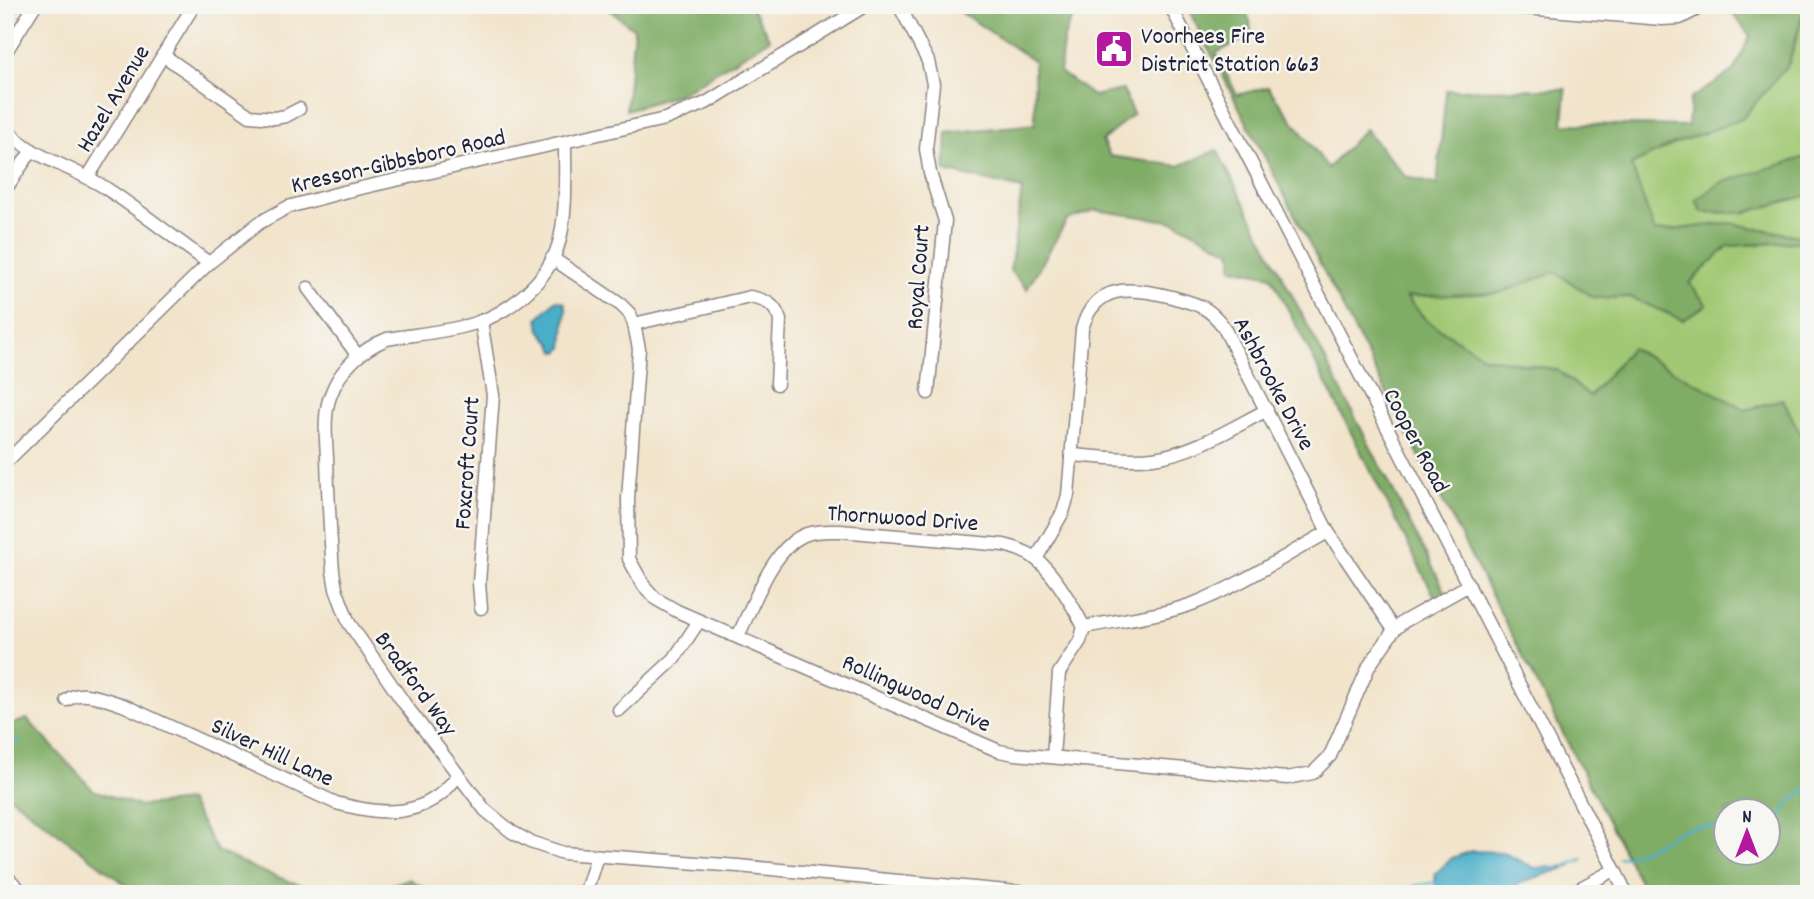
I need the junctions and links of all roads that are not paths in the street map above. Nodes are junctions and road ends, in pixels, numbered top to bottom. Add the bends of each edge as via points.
1 (35, 5) edge
2 (194, 5) edge
3 (866, 5) edge
4 (898, 5) edge
5 (1170, 5) edge
6 (1488, 5) edge
7 (1705, 5) edge
8 (1567, 9) edge
9 (5, 53) edge
10 (163, 55) junction
11 (299, 110) dead end
12 (5, 127) edge
13 (565, 143) junction
14 (32, 150) junction
15 (88, 177) junction
16 (5, 190) edge
17 (552, 258) junction
18 (209, 263) junction
19 (308, 288) dead end
20 (481, 321) junction
21 (634, 324) junction
22 (358, 356) junction
23 (777, 384) dead end
24 (928, 393) dead end
25 (1267, 410) junction
26 (1072, 454) junction
27 (5, 463) edge
28 (1328, 532) junction
29 (1036, 559) junction
30 (1469, 585) junction
31 (481, 608) dead end
32 (699, 621) junction
33 (1084, 626) junction
34 (1394, 630) junction
35 (737, 636) junction
36 (66, 699) dead end
37 (619, 710) dead end
38 (1053, 757) junction
39 (458, 776) junction
40 (597, 856) junction
41 (1614, 870) junction
42 (5, 875) edge
43 (24, 894) edge
44 (585, 894) edge
45 (1040, 894) edge
46 (1569, 894) edge
47 (1627, 894) edge

1 - 9 street
2 - 10 street, Hazel Avenue
3 - 13 street, Kresson-Gibbsboro Road via 698,106 665,119
4 - 24 street, Royal Court via 928,61 933,84 926,149 945,221
5 - 30 street, Cooper Road
6 - 8 street
7 - 8 street via 1680,18
10 - 11 street via 250,116 274,118
10 - 15 street, Hazel Avenue
12 - 14 street
13 - 17 street, Bradford Way via 564,210 560,241
13 - 18 street, Kresson-Gibbsboro Road via 288,207 251,228
14 - 15 street
14 - 16 street
15 - 18 street
17 - 20 street, Bradford Way via 528,292
17 - 21 street via 621,305
18 - 27 street, Kresson-Gibbsboro Road
19 - 22 street
20 - 22 street, Bradford Way via 387,339
20 - 31 street, Foxcroft Court via 493,395
21 - 23 street via 750,297 762,299 777,310 780,320
21 - 32 street, Rollingwood Drive via 639,349 628,498 629,559 656,599
22 - 39 street, Bradford Way via 337,379 325,426 336,589 349,623
25 - 26 street via 1170,454 1139,459
25 - 26 street, Ashbrooke Drive via 1229,337 1204,306 1142,289 1121,290 1097,301 1082,329
25 - 28 street, Ashbrooke Drive
26 - 29 street, Ashbrooke Drive via 1063,512
28 - 33 street via 1194,603
28 - 34 street, Ashbrooke Drive
29 - 33 street, Thornwood Drive
29 - 35 street, Thornwood Drive via 1004,545 840,531 806,534 779,555
30 - 34 street, Rollingwood Drive
30 - 41 street, Cooper Road
32 - 35 street, Rollingwood Drive
32 - 37 street via 674,659
33 - 38 street via 1080,641 1059,673
34 - 38 street, Rollingwood Drive via 1369,666 1330,756 1313,772 1287,778
35 - 38 street, Rollingwood Drive via 999,751
36 - 39 street, Silver Hill Lane via 82,695 123,705 335,803 370,813 421,806
39 - 40 street, Bradford Way via 485,810 512,832 563,853
40 - 44 street
40 - 45 street, Bradford Way
41 - 46 street
41 - 47 street, Cooper Road
42 - 43 street

